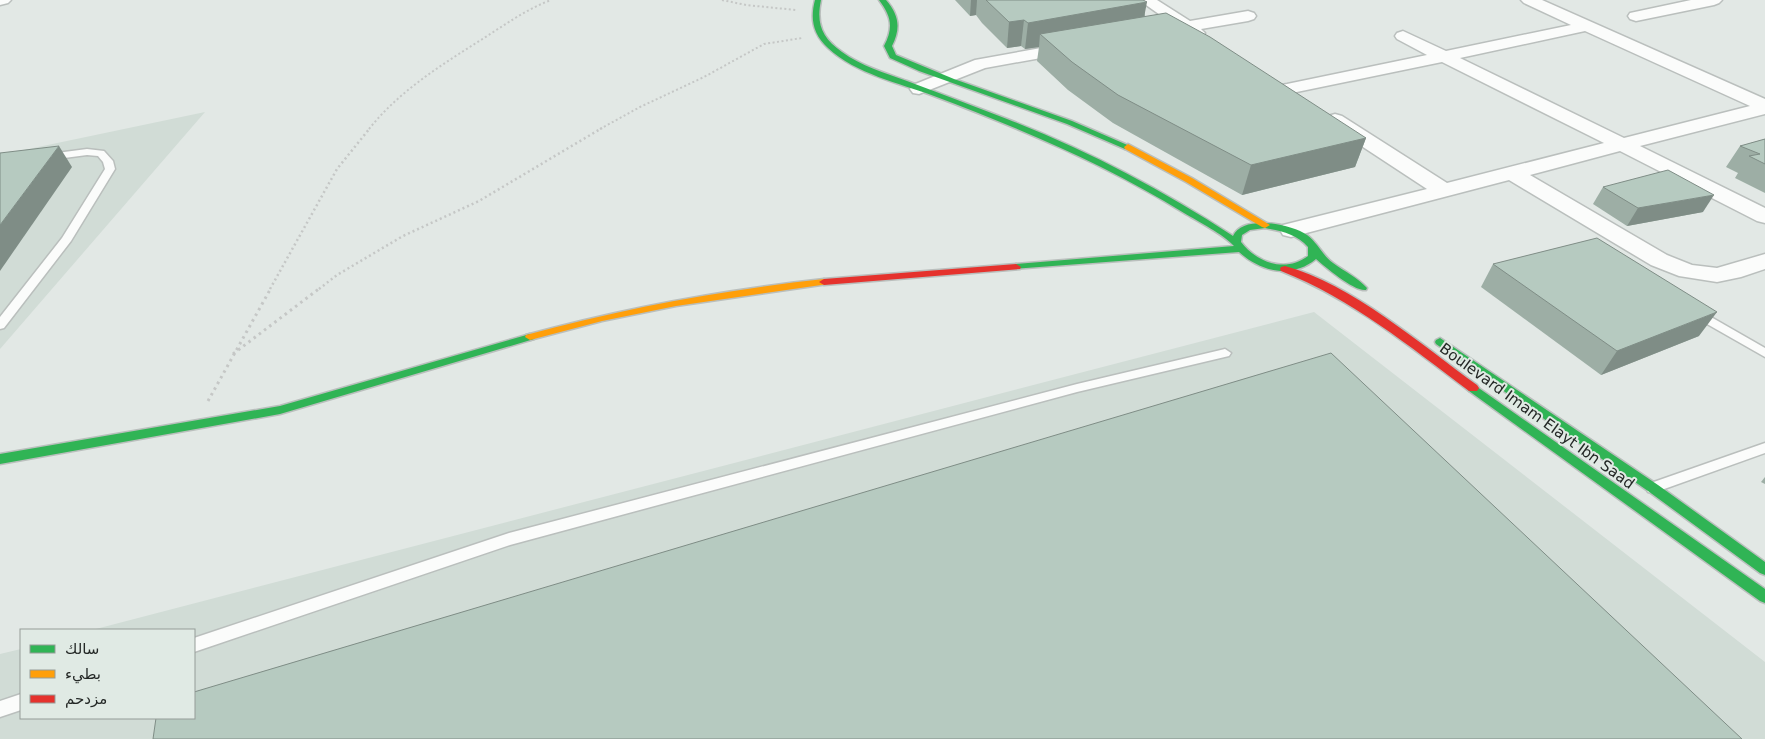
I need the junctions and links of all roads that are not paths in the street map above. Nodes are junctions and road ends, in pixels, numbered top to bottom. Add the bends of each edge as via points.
1 (882, 0) edge
2 (1147, 0) edge
3 (1529, 0) edge
4 (1714, 0) edge
5 (816, 5) edge
6 (1248, 16) dead end
7 (1636, 16) dead end
8 (1187, 26) junction
9 (1588, 26) junction
10 (1161, 31) edge
11 (1403, 36) dead end
12 (1212, 42) edge
13 (1089, 44) edge
14 (836, 51) junction
15 (865, 54) dead end
16 (1443, 56) junction
17 (946, 77) junction
18 (1270, 79) edge
19 (919, 89) junction
20 (1287, 89) junction
21 (1303, 100) edge
22 (1765, 107) edge
23 (1320, 111) edge
24 (1622, 145) junction
25 (36, 159) edge
26 (1512, 174) junction
27 (1445, 191) junction
28 (1765, 216) edge
29 (1265, 225) junction
30 (1291, 230) junction
31 (1237, 246) junction
32 (1314, 251) junction
33 (1765, 261) edge
34 (1285, 268) junction
35 (1374, 297) dead end
36 (1690, 309) edge
37 (0, 325) edge
38 (1432, 336) dead end
39 (1225, 352) dead end
40 (1765, 353) edge
41 (1765, 448) edge
42 (0, 459) edge
43 (1653, 488) junction
44 (1718, 564) junction
45 (1765, 569) edge
46 (1765, 597) edge
47 (1747, 598) dead end
48 (195, 645) edge
49 (20, 702) edge
50 (0, 709) edge

1 - 17 street via 893,11 897,22 895,34 883,48 893,56
2 - 8 street
3 - 9 street
4 - 7 street
5 - 14 street via 814,20 821,37
6 - 8 street
8 - 10 street
8 - 12 street
9 - 16 street
9 - 22 street
11 - 16 street
13 - 17 street via 981,64
14 - 15 street
14 - 19 street via 861,66
16 - 20 street
16 - 24 street
17 - 19 street
17 - 29 street via 1058,117 1122,145 1176,171
18 - 20 street
19 - 31 street via 1034,132 1113,167 1202,219
20 - 21 street
22 - 24 street
23 - 27 street
24 - 26 street
24 - 28 street
25 - 37 lane via 101,153 110,169 67,239
26 - 27 street
26 - 33 street via 1658,260 1687,271 1718,275
27 - 30 street
29 - 30 street
29 - 31 street via 1243,230 1237,235
30 - 32 street via 1310,243
31 - 34 street via 1258,263
31 - 42 street via 717,294 567,326 280,410
32 - 34 street via 1308,264
32 - 35 street
34 - 44 street, Boulevard Imam Elayt Ibn Saad via 1352,301
36 - 40 lane
38 - 43 street, Boulevard Imam Elayt Ibn Saad
39 - 48 lane via 1077,388 509,539
41 - 43 lane
43 - 45 street, Boulevard Imam Elayt Ibn Saad
44 - 46 street, Boulevard Imam Elayt Ibn Saad
44 - 47 street
49 - 50 lane

